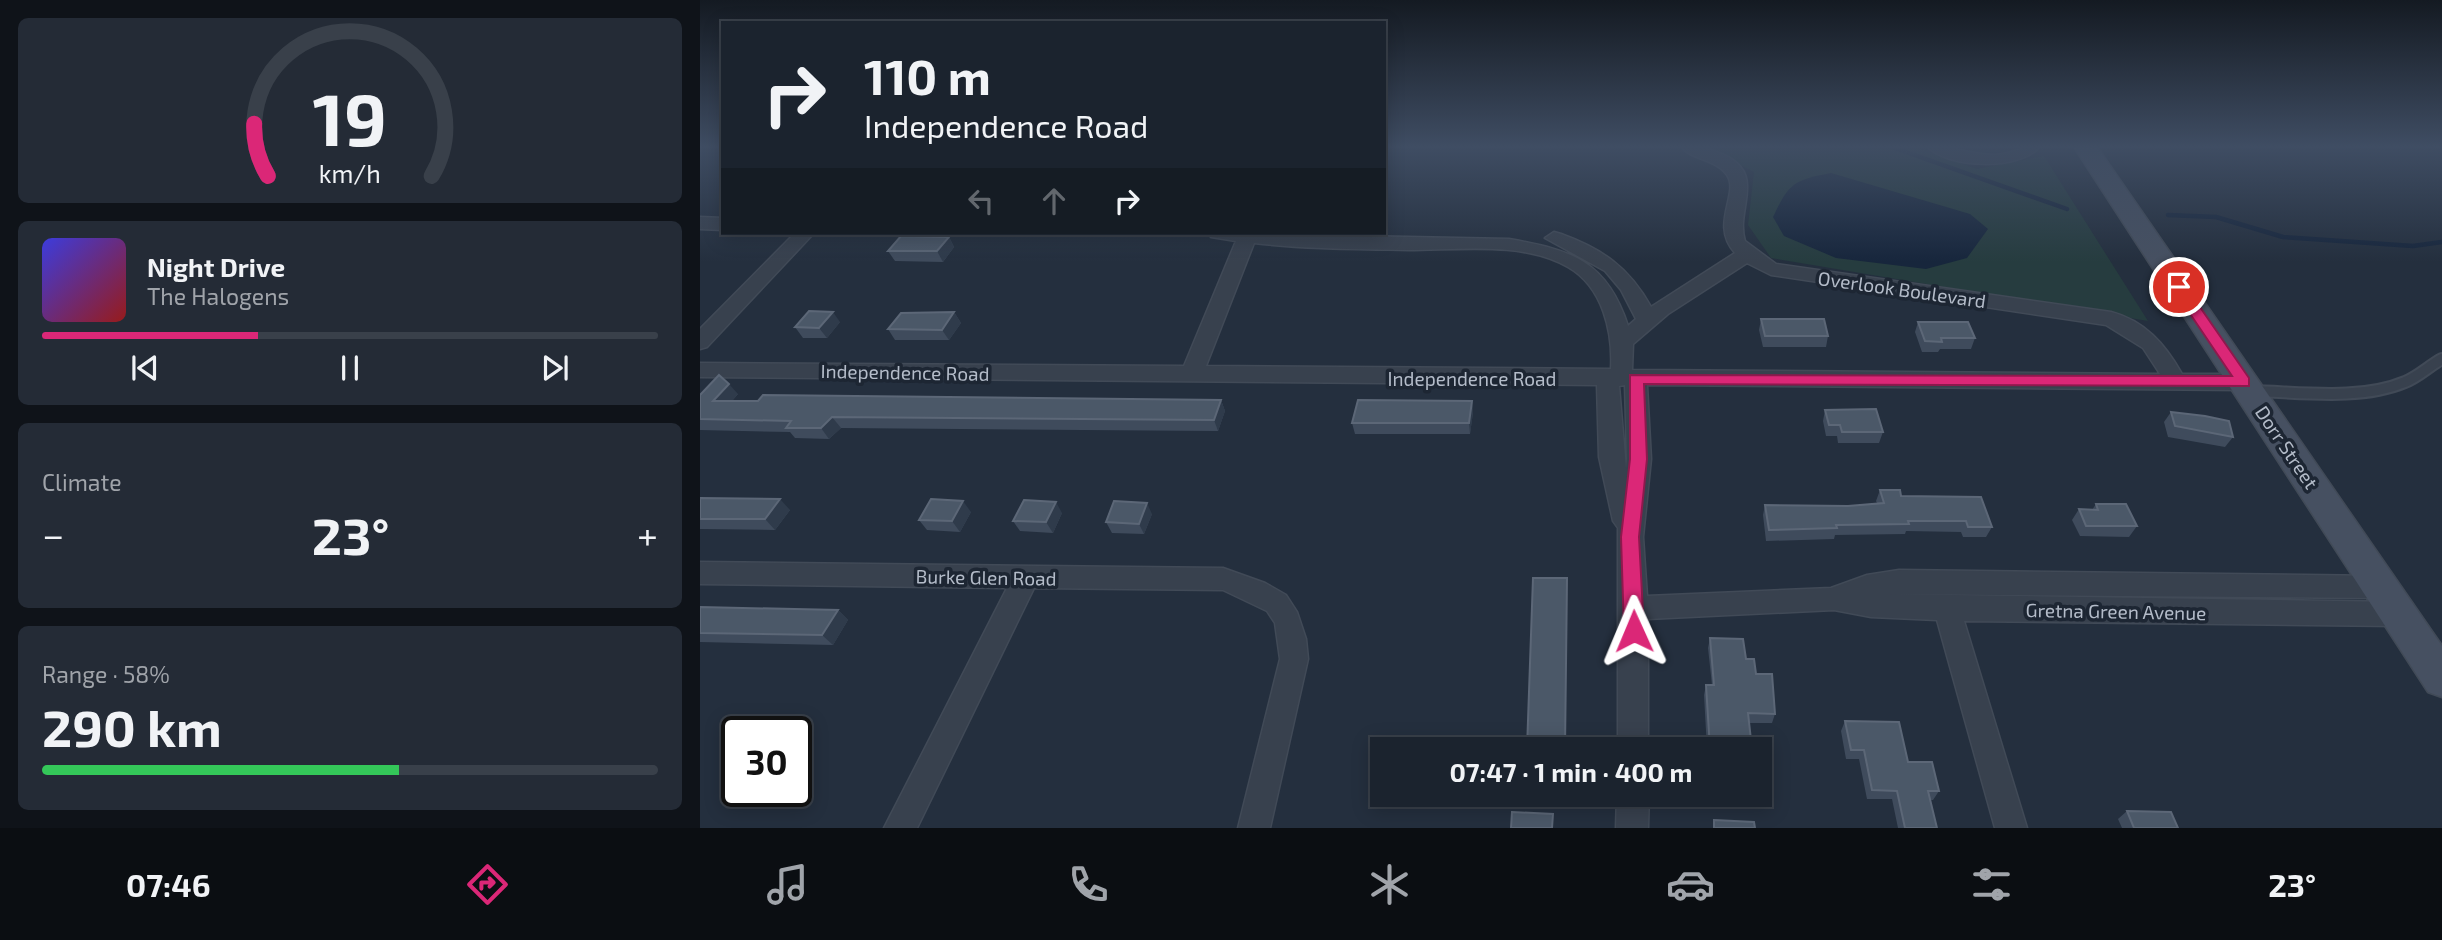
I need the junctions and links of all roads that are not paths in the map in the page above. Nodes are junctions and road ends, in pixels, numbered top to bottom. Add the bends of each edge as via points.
1 (1740, 186) edge
2 (2112, 186) edge
3 (700, 210) edge
4 (721, 210) edge
5 (700, 223) edge
6 (721, 224) edge
7 (1386, 230) edge
8 (803, 235) edge
9 (1247, 235) edge
10 (1747, 254) junction
11 (1647, 320) junction
12 (700, 342) edge
13 (1623, 342) junction
14 (2442, 359) edge
15 (700, 370) edge
16 (1191, 376) junction
17 (1622, 379) junction
18 (2175, 381) junction
19 (2246, 386) junction
20 (700, 573) edge
21 (1026, 577) junction
22 (1912, 582) junction
23 (1959, 582) junction
24 (2381, 587) junction
25 (1834, 598) junction
26 (1634, 608) junction
27 (1945, 609) junction
28 (2398, 614) junction
29 (2442, 678) edge
30 (1633, 737) edge
31 (1633, 807) edge
32 (900, 828) edge
33 (1254, 828) edge
34 (1632, 828) edge
35 (2011, 828) edge

1 - 10 street via 1733,240
2 - 19 main road, Dorr Street
3 - 4 street
5 - 6 street
7 - 11 street via 1514,231 1578,246 1615,268 1628,282
8 - 12 street
9 - 13 street via 1307,243 1541,249 1571,259 1596,276 1611,301
9 - 16 street
10 - 11 street
10 - 18 street, Overlook Boulevard via 1771,269 1800,275 2111,319 2143,333
11 - 13 street
13 - 17 street
14 - 19 lane via 2403,383 2383,387 2333,391
15 - 16 street, Independence Road
16 - 17 street, Independence Road
17 - 18 street, Independence Road
17 - 26 street via 1611,457 1630,537
18 - 19 street, Independence Road
19 - 24 main road, Dorr Street
20 - 21 street, Burke Glen Road
21 - 32 street
21 - 33 street, Burke Glen Road via 1223,579 1270,596 1286,612 1294,659
22 - 23 street, Gretna Green Avenue
22 - 25 street, Gretna Green Avenue via 1867,586
22 - 27 street
23 - 24 street, Gretna Green Avenue
23 - 27 street
24 - 28 main road, Dorr Street
25 - 26 street, Gretna Green Avenue
25 - 27 street, Gretna Green Avenue
26 - 30 street
27 - 28 street, Gretna Green Avenue
27 - 35 street
28 - 29 main road, Dorr Street
31 - 34 street

